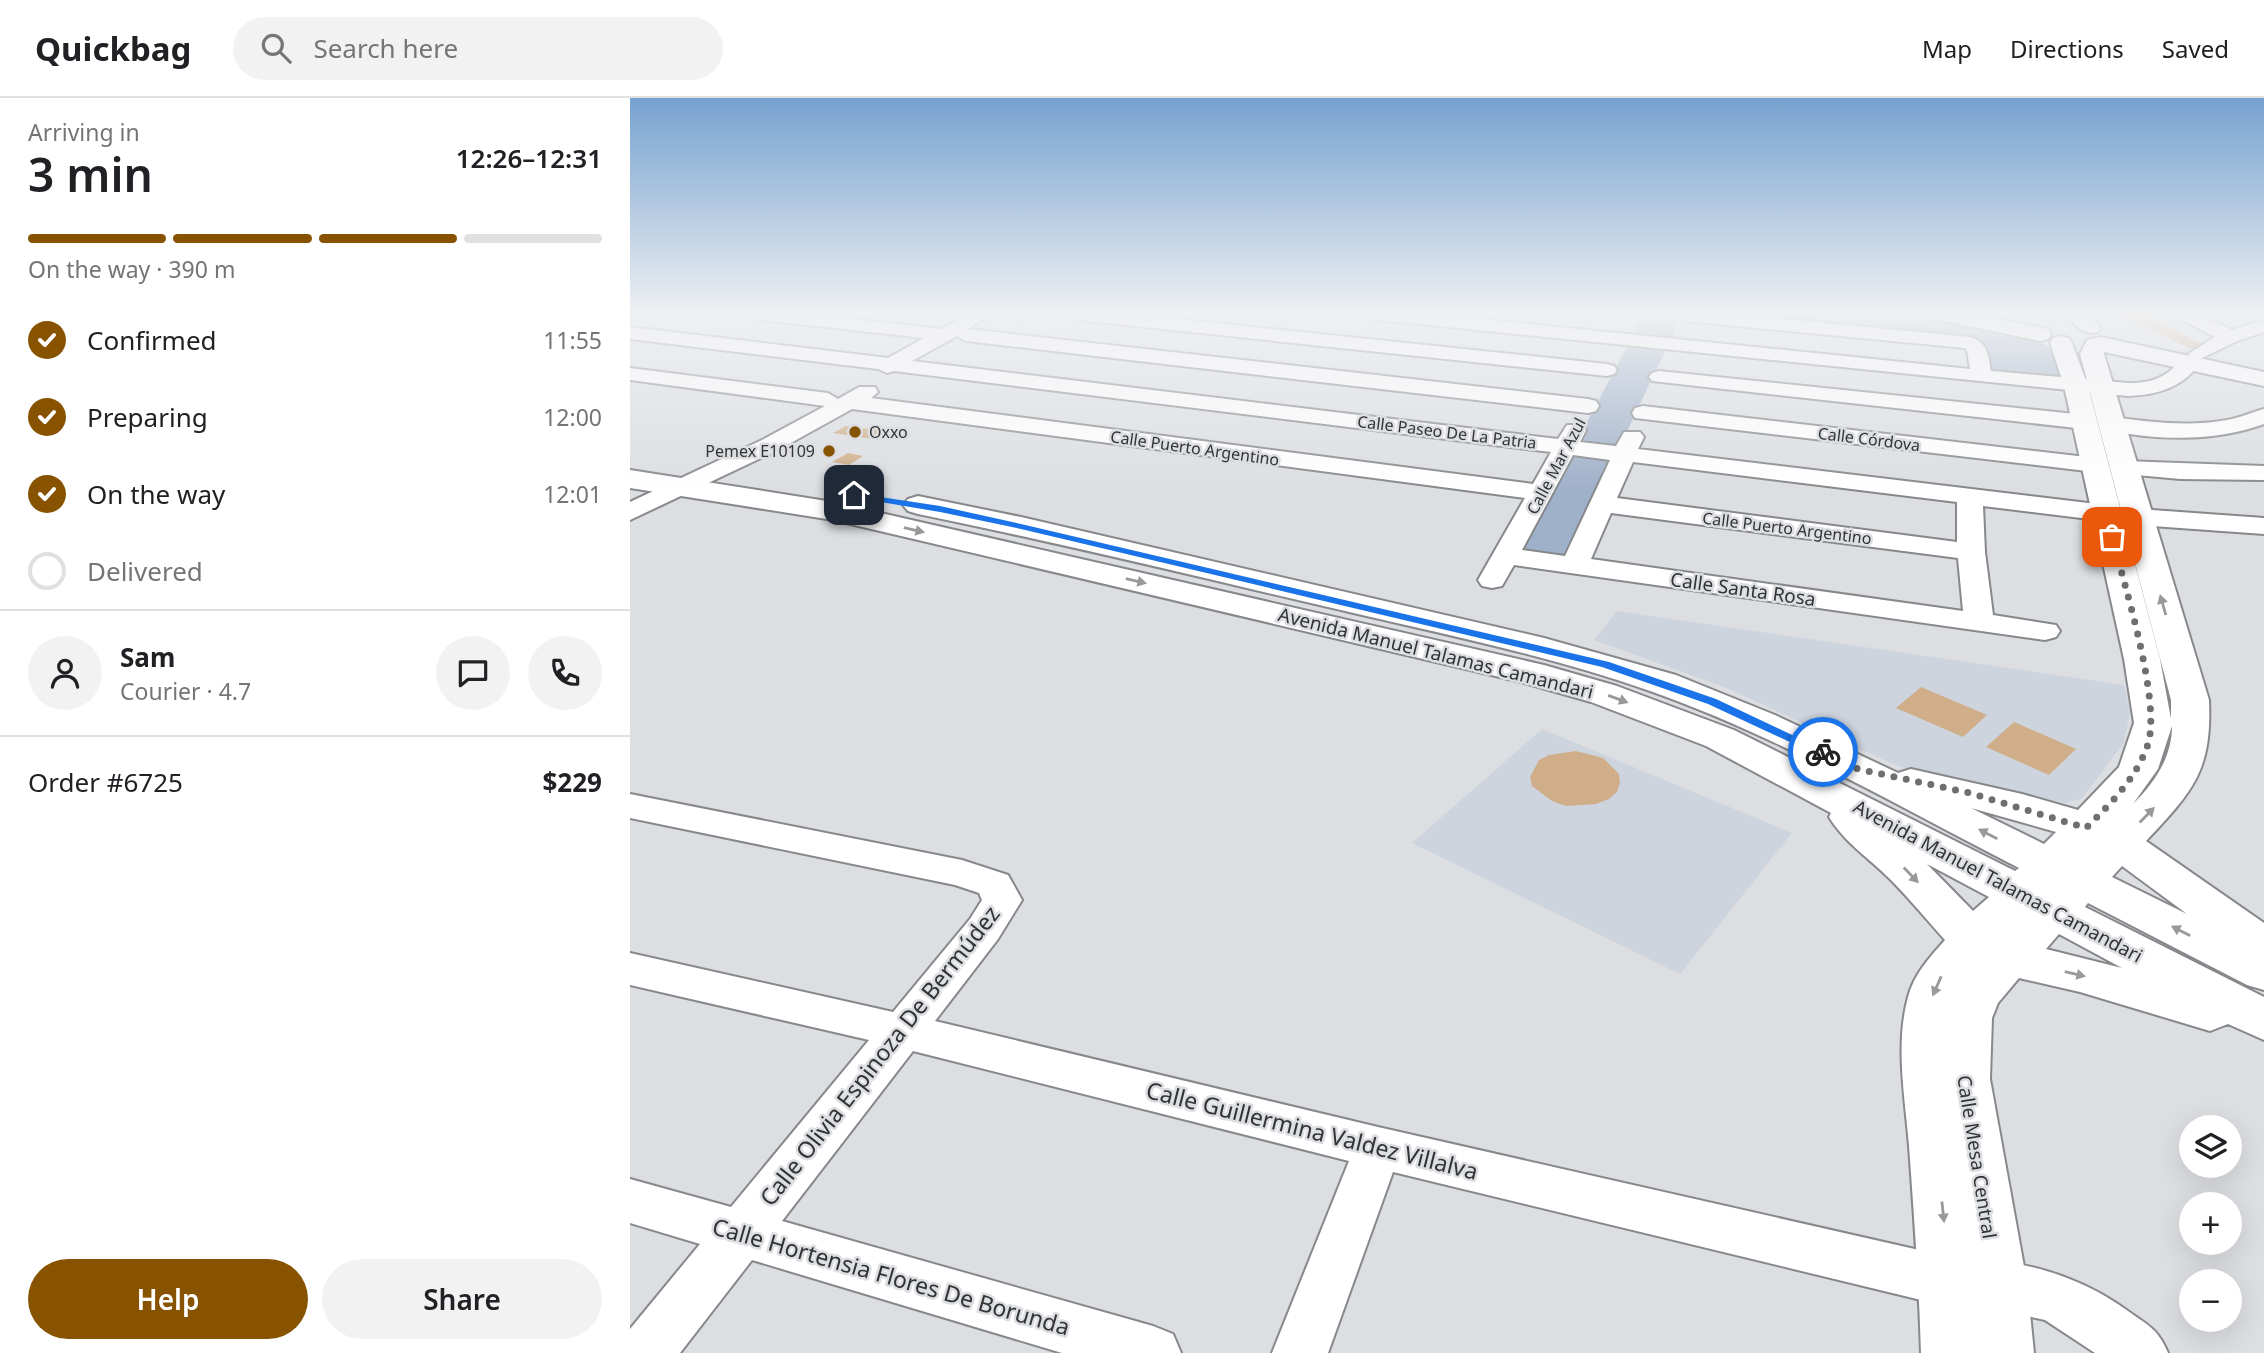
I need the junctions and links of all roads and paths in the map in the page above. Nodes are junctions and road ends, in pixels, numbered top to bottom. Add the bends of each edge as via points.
1 (889, 373) edge
2 (956, 373) edge
3 (1255, 373) edge
4 (1291, 373) edge
5 (1606, 373) edge
6 (1661, 373) edge
7 (1957, 373) edge
8 (2078, 373) edge
9 (2090, 373) edge
10 (2181, 373) edge
11 (2241, 373) edge
12 (630, 374) edge
13 (1981, 375) joint
14 (1659, 377) junction
15 (2264, 379) edge
16 (2089, 387) junction
17 (839, 401) junction
18 (1218, 404) junction
19 (1588, 406) junction
20 (1643, 413) junction
21 (2264, 415) edge
22 (2098, 423) junction
23 (1174, 445) junction
24 (1566, 447) junction
25 (1625, 454) junction
26 (630, 460) edge
27 (2110, 466) junction
28 (2264, 473) edge
29 (663, 489) edge
30 (1541, 493) junction
31 (1970, 497) junction
32 (1602, 504) junction
33 (2122, 515) junction
34 (2264, 526) edge
35 (1971, 552) junction
36 (1574, 566) junction
37 (1500, 568) joint
38 (1979, 622) junction
39 (2045, 631) dead end
40 (2153, 723) junction
41 (2191, 732) junction
42 (1843, 781) junction
43 (635, 813) edge
44 (2102, 836) junction
45 (2051, 887) junction
46 (2264, 947) edge
47 (1991, 949) junction
48 (630, 969) edge
49 (2264, 972) edge
50 (2264, 1020) edge
51 (903, 1031) junction
52 (2264, 1033) edge
53 (1378, 1148) junction
54 (630, 1201) edge
55 (741, 1234) junction
56 (1973, 1282) junction
57 (646, 1353) edge
58 (1153, 1353) edge
59 (1300, 1353) edge
60 (1953, 1353) edge
61 (2002, 1353) edge
62 (2140, 1353) edge

1 - 17 street
2 - 18 street, Calle Paseo De La Patria
3 - 18 street
4 - 19 street
5 - 19 street, Calle Mar Azul
6 - 14 street
7 - 13 street
8 - 16 main road, Calle Mesa Central
9 - 16 main road, Calle Mesa Central
10 - 16 street via 2161,386 2133,390
11 - 15 main road
12 - 17 street, Calle Puerto Argentino
13 - 16 street
14 - 20 street
14 - 22 street
16 - 22 main road, Calle Mesa Central
17 - 23 street, Calle Puerto Argentino
17 - 29 street
18 - 23 street
18 - 24 street, Calle Paseo De La Patria
19 - 24 street, Calle Mar Azul
20 - 25 street
20 - 27 street, Calle Córdova
21 - 22 street via 2238,425 2203,429
22 - 27 main road, Calle Mesa Central
23 - 30 street, Calle Puerto Argentino
24 - 25 street, Calle Paseo De La Patria
24 - 30 street, Calle Mar Azul
25 - 31 street, Calle Paseo De La Patria
25 - 32 street
26 - 29 main road, Avenida Manuel Talamas Camandari
27 - 28 street, Calle Córdova
27 - 33 main road, Calle Mesa Central
29 - 42 main road, Avenida Manuel Talamas Camandari via 951,511 1606,664 1712,701
30 - 37 street, Calle Mar Azul
31 - 33 street, Calle Paseo De La Patria
31 - 35 street
32 - 35 street, Calle Puerto Argentino
32 - 36 street
33 - 34 street, Calle Paseo De La Patria
33 - 40 main road, Calle Mesa Central
41 -> 33 main road, Calle Mesa Central via 2190,700
35 - 38 street
36 - 37 street, Calle Santa Rosa
36 - 38 street, Calle Santa Rosa
38 - 39 street, Calle Santa Rosa
40 - 41 main road
40 - 44 main road, Calle Mesa Central via 2138,769
44 -> 41 main road, Calle Mesa Central via 2157,804 2183,769
42 - 44 main road via 1970,793
42 - 45 main road, Avenida Manuel Talamas Camandari
42 -> 47 main road via 1870,839
43 - 51 street, Calle Olivia Espinoza De Bermúdez via 962,873 994,884 1002,900 996,910
44 - 45 main road, Calle Mesa Central
44 - 46 main road
45 - 47 main road, Calle Mesa Central
49 -> 45 main road, Avenida Manuel Talamas Camandari
45 - 50 main road, Avenida Manuel Talamas Camandari
47 -> 52 main road via 2203,1009
47 - 56 main road, Calle Mesa Central via 1967,1018 1964,1042
48 - 51 street, Calle Guillermina Valdez Villalva
51 - 53 street, Calle Guillermina Valdez Villalva
51 - 55 street, Calle Olivia Espinoza De Bermúdez
53 - 56 street, Calle Guillermina Valdez Villalva
53 - 59 street
54 - 55 street, Calle Hortensia Flores De Borunda
55 - 57 street, Calle Olivia Espinoza De Bermúdez
55 - 58 street, Calle Hortensia Flores De Borunda
56 - 60 main road, Calle Mesa Central
56 - 61 main road, Calle Mesa Central
56 - 62 street, Calle Guillermina Valdez Villalva via 2050,1295

